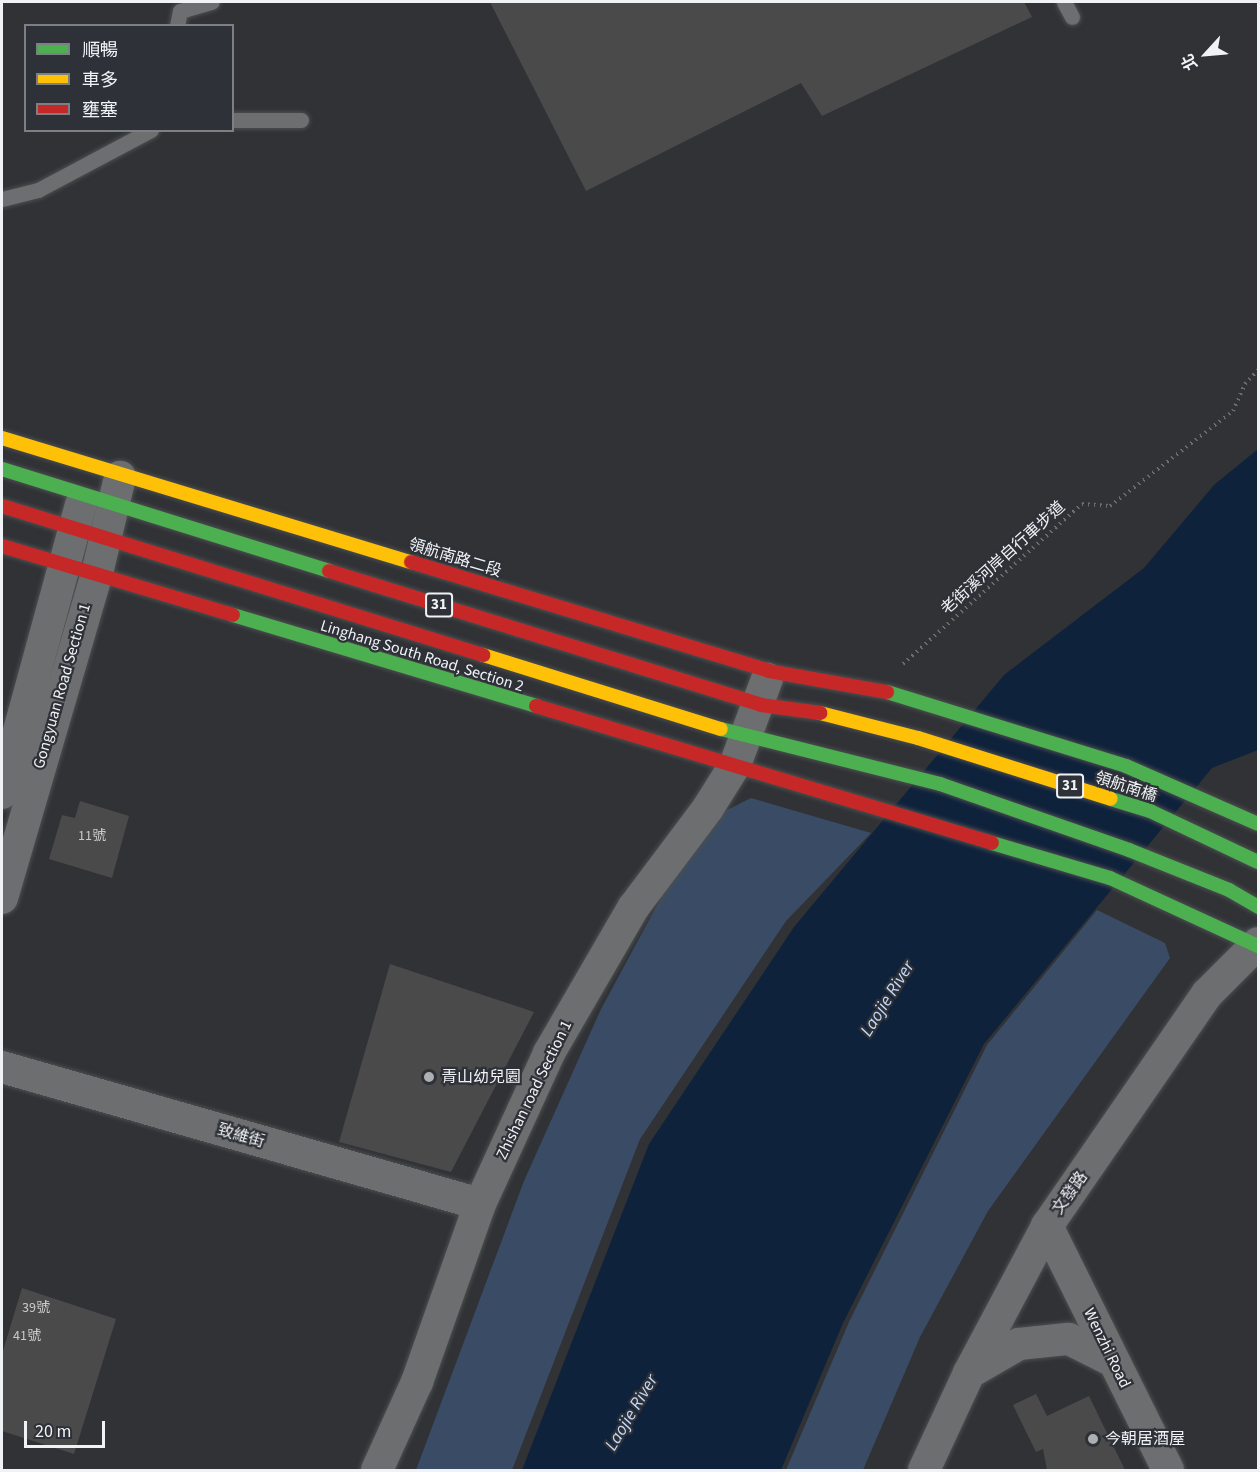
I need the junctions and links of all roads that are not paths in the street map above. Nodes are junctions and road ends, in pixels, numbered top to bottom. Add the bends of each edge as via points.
1 (212, 2) edge
2 (1064, 2) edge
3 (1072, 17) dead end
4 (177, 24) edge
5 (234, 120) edge
6 (301, 120) dead end
7 (147, 132) edge
8 (2, 199) edge
9 (2, 438) edge
10 (2, 469) edge
11 (103, 483) junction
12 (2, 507) edge
13 (75, 528) junction
14 (105, 540) junction
15 (2, 546) edge
16 (65, 566) junction
17 (97, 573) junction
18 (770, 671) junction
19 (902, 695) joint
20 (761, 705) junction
21 (879, 728) joint
22 (747, 737) junction
23 (735, 765) junction
24 (2, 793) edge
25 (1258, 824) edge
26 (1257, 861) edge
27 (2, 898) edge
28 (1258, 907) edge
29 (1258, 944) edge
30 (2, 1067) edge
31 (480, 1204) junction
32 (1047, 1226) junction
33 (1113, 1361) junction
34 (969, 1373) junction
35 (377, 1470) edge
36 (924, 1470) edge
37 (1168, 1470) edge

1 - 4 lane via 180,11
2 - 3 lane
5 - 6 lane
7 - 8 lane via 38,190
9 - 11 street, 領航南路二段 / 31
10 - 11 street, 領航南路二段 / 31
11 - 13 street, Gongyuan Road Section 1
11 - 14 street, Gongyuan Road Section 1
11 - 18 street, 領航南路二段 / 31
11 - 20 street, 領航南路二段 / 31
12 - 13 street, 31
13 - 14 street, 31
13 - 16 street, Gongyuan Road Section 1
14 - 17 street, Gongyuan Road Section 1
14 - 22 street, 31
15 - 16 street, Linghang South Road, Section 2
16 - 17 street, Linghang South Road, Section 2
16 - 24 street, Gongyuan Road Section 1
17 - 23 street, Linghang South Road, Section 2
17 - 27 street, Gongyuan Road Section 1
18 - 19 street, 領航南路二段 / 31
18 - 20 street, Zhishan road Section 1
19 - 25 street, 領航南橋 / 31 via 1126,766
20 - 21 street, 領航南路二段 / 31 via 837,715
20 - 22 street, Zhishan road Section 1
21 - 26 street, 領航南橋 / 31 via 1150,811
22 - 23 street, Zhishan road Section 1
22 - 28 street, 31 via 940,784 1129,850 1229,890
23 - 29 street, Linghang South Road, Section 2 via 1110,878
23 - 31 street, Zhishan road Section 1 via 633,908 549,1053
29 - 32 street, 文發路 via 1207,994
30 - 31 street, 致維街
31 - 35 street, Zhishan road Section 1 via 417,1382
32 - 33 street, Wenzhi Road
32 - 34 street, 文發路
33 - 34 street via 1069,1339 1019,1344
33 - 37 street, Wenzhi Road
34 - 36 street, 文發路

